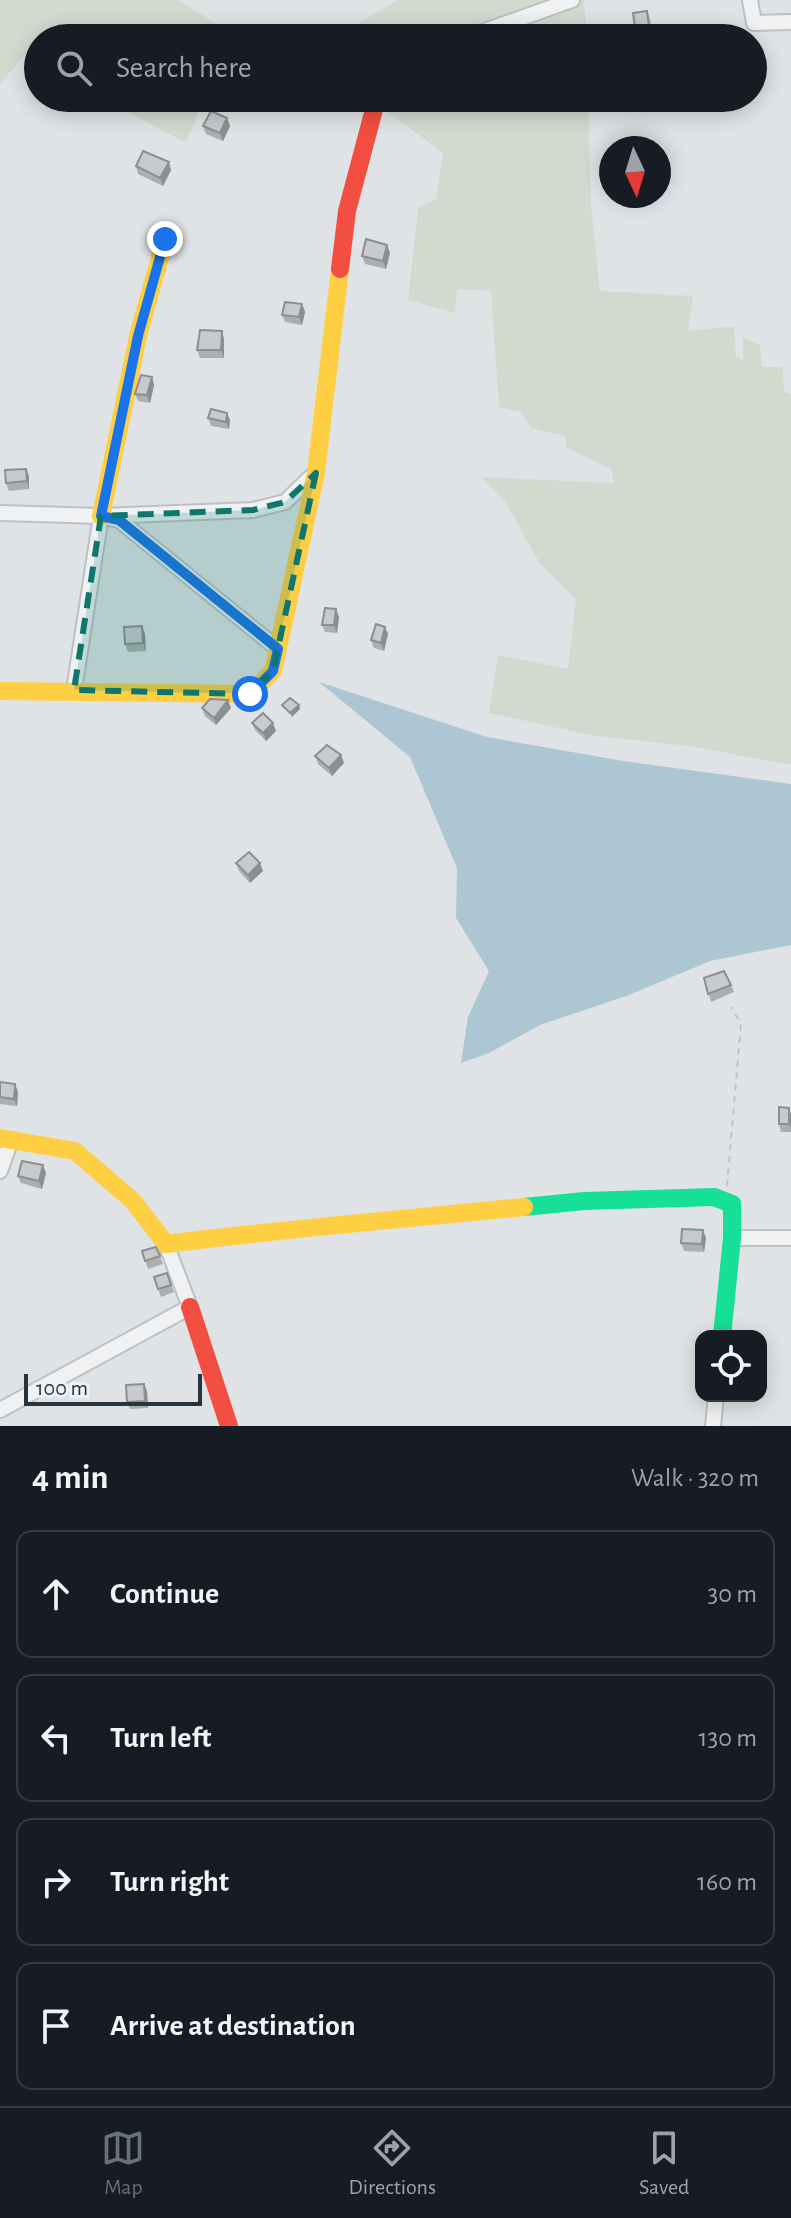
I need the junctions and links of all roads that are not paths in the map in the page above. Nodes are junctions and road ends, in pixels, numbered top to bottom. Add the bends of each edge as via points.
1 (572, 0) edge
2 (750, 0) edge
3 (791, 22) edge
4 (504, 24) edge
5 (373, 112) edge
6 (165, 239) dead end
7 (316, 473) junction
8 (0, 513) edge
9 (101, 516) junction
10 (278, 649) junction
11 (74, 690) junction
12 (0, 691) edge
13 (5, 1139) edge
14 (0, 1171) edge
15 (732, 1238) junction
16 (791, 1238) edge
17 (166, 1244) junction
18 (190, 1307) junction
19 (723, 1330) edge
20 (715, 1402) edge
21 (0, 1410) edge
22 (229, 1426) edge
23 (713, 1426) edge

1 - 4 street
2 - 3 street via 754,23
5 - 7 street via 347,211
6 - 9 street via 138,336
7 - 9 street via 285,502 253,510
7 - 10 street
8 - 9 street
9 - 10 street via 119,520
9 - 11 street
10 - 11 street via 273,671 250,694
11 - 12 street
13 - 14 street
13 - 17 street via 75,1151 133,1201
15 - 16 street
15 - 17 street via 732,1204 714,1197 584,1201
15 - 19 street
17 - 18 street
18 - 21 street
18 - 22 street
20 - 23 street

